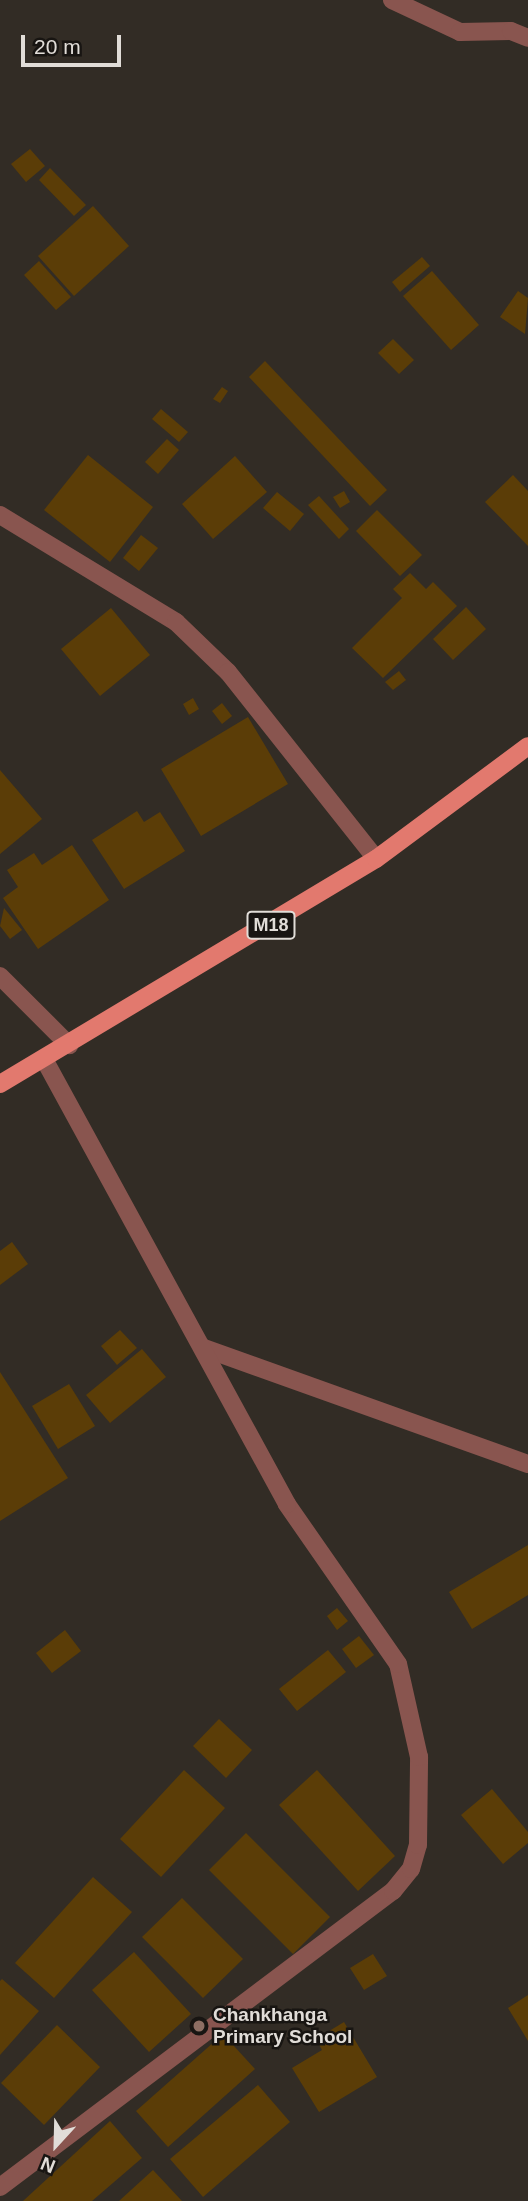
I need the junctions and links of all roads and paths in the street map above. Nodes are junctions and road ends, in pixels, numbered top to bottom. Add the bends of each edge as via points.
1 (392, 0) edge
2 (528, 38) edge
3 (0, 515) edge
4 (528, 746) edge
5 (376, 859) junction
6 (0, 976) edge
7 (69, 1045) junction
8 (44, 1059) junction
9 (0, 1084) edge
10 (204, 1349) junction
11 (528, 1464) edge
12 (0, 2187) edge

1 - 2 street via 460,32 511,31
3 - 5 street via 176,622 228,672
4 - 5 main road, M18
5 - 7 main road, M18
6 - 7 street
7 - 8 main road, M18
8 - 9 main road, M18
8 - 10 street
10 - 11 street
10 - 12 street via 287,1504 398,1664 419,1757 418,1845 411,1869 393,1891

